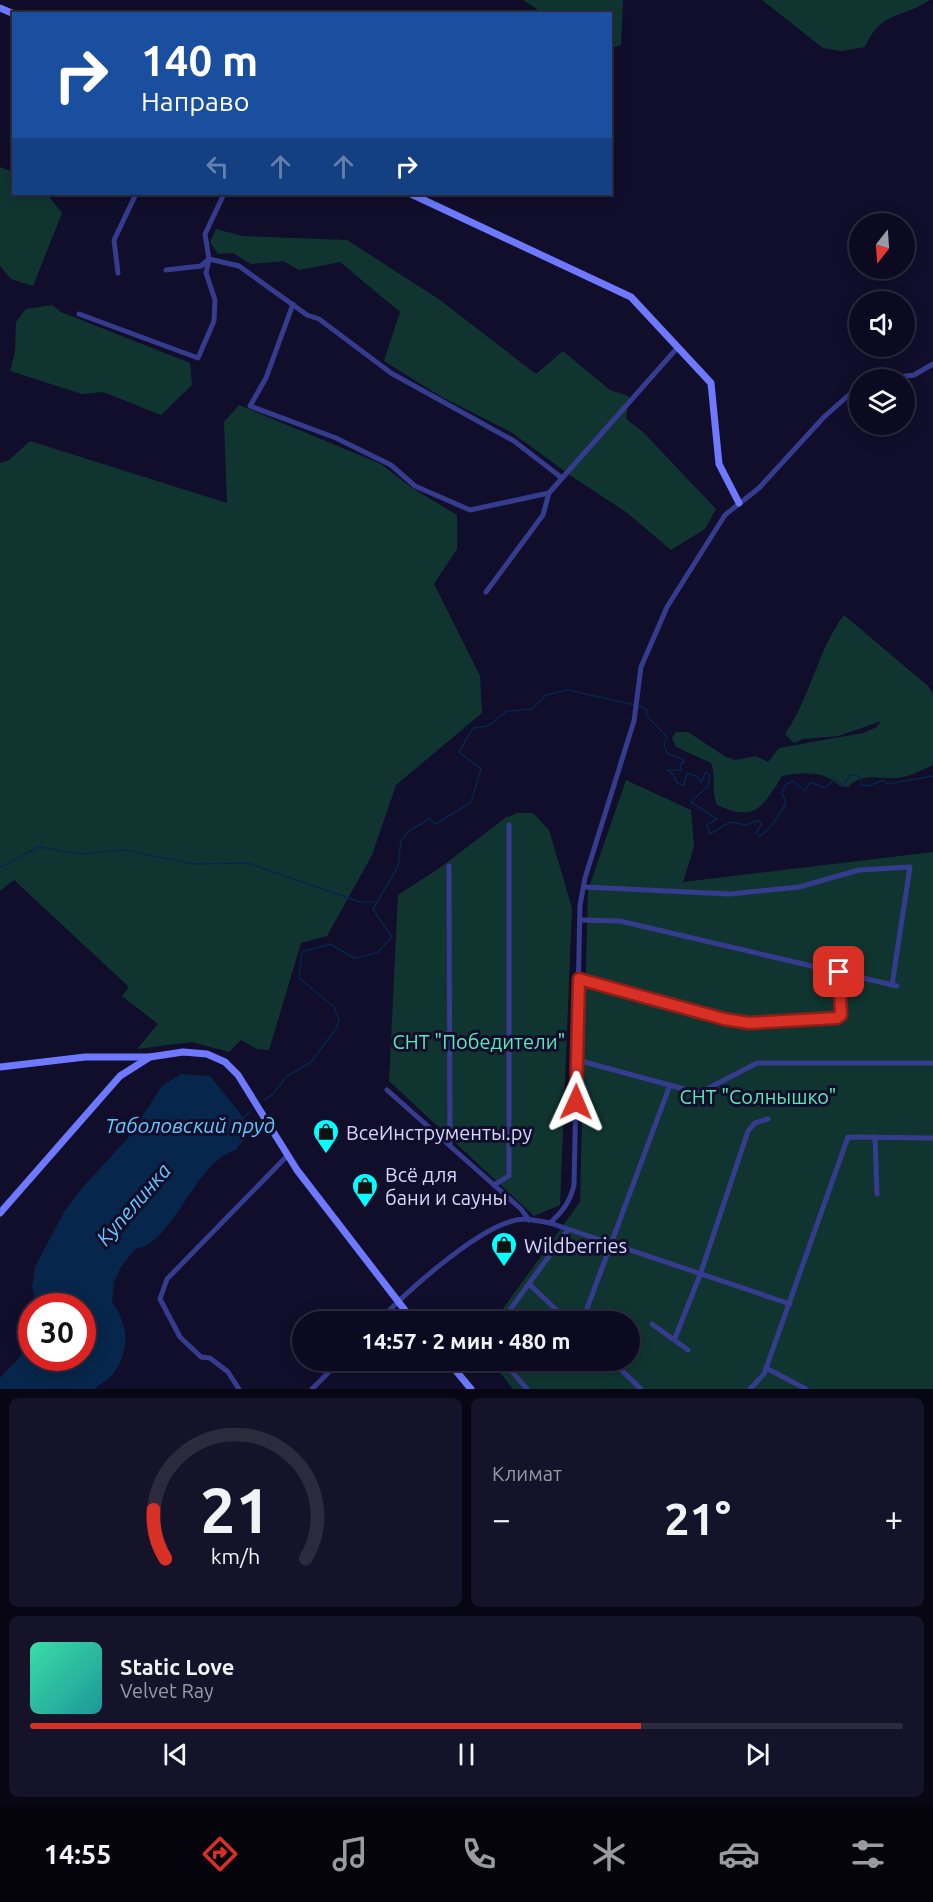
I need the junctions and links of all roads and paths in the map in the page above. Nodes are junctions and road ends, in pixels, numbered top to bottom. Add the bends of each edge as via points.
1 (136, 195) edge
2 (224, 195) edge
3 (413, 195) edge
4 (209, 259) junction
5 (166, 270) dead end
6 (118, 273) dead end
7 (293, 304) junction
8 (79, 314) dead end
9 (678, 346) junction
10 (933, 364) edge
11 (915, 374) edge
12 (849, 395) edge
13 (562, 478) junction
14 (549, 494) junction
15 (739, 503) junction
16 (486, 592) dead end
17 (509, 825) dead end
18 (449, 866) dead end
19 (584, 887) junction
20 (580, 920) junction
21 (839, 972) junction
22 (579, 979) junction
23 (150, 1057) junction
24 (577, 1060) junction
25 (933, 1063) edge
26 (0, 1067) edge
27 (670, 1085) junction
28 (387, 1090) dead end
29 (768, 1119) dead end
30 (875, 1137) junction
31 (933, 1138) edge
32 (450, 1146) junction
33 (288, 1155) junction
34 (494, 1185) junction
35 (878, 1194) dead end
36 (2, 1210) edge
37 (529, 1220) junction
38 (549, 1223) junction
39 (568, 1230) junction
40 (613, 1244) junction
41 (700, 1275) junction
42 (529, 1284) junction
43 (397, 1301) junction
44 (790, 1304) junction
45 (388, 1311) edge
46 (405, 1311) edge
47 (509, 1311) edge
48 (557, 1311) edge
49 (586, 1311) edge
50 (652, 1324) dead end
51 (675, 1338) junction
52 (688, 1350) dead end
53 (766, 1368) junction
54 (330, 1371) edge
55 (456, 1371) edge
56 (511, 1371) edge
57 (622, 1371) edge
58 (239, 1389) edge
59 (312, 1389) edge
60 (471, 1389) edge
61 (527, 1389) edge
62 (641, 1389) edge
63 (750, 1389) edge
64 (806, 1389) edge

1 - 6 street via 114,240
2 - 4 street via 205,234
3 - 9 street via 631,297
4 - 5 street via 201,266
4 - 7 street via 239,266
4 - 8 street via 206,273 215,300 214,321 198,358
7 - 13 street via 392,373 514,441
7 - 14 street via 266,378 250,406 336,438 392,465 415,486 470,510
9 - 13 street
9 - 15 street via 711,383 719,464
10 - 11 street
12 - 15 street via 759,488
13 - 14 street
14 - 16 street via 543,515
15 - 19 street via 712,533 667,607 641,667 636,712
17 - 34 street via 509,1176
18 - 32 street
19 - 20 street
19 - 21 street via 730,894 799,887 859,870 910,867 894,985
20 - 21 street via 620,921
20 - 22 street
21 - 22 street via 841,1015 837,1018 749,1023
22 - 24 street
23 - 26 street via 85,1057
23 - 33 street via 183,1052 207,1054 225,1062
23 - 36 street via 120,1076
24 - 27 street
24 - 38 street via 574,1185 564,1210
25 - 27 street via 757,1064 699,1093
27 - 40 street
28 - 32 street
29 - 41 street via 755,1123 748,1131
30 - 31 street
30 - 35 street
30 - 44 street via 848,1137
32 - 34 street
33 - 43 street
33 - 58 street via 167,1279 159,1299 180,1337 201,1357 210,1358 228,1372
34 - 37 street
37 - 38 street
37 - 43 street via 513,1221 484,1236
38 - 39 street
39 - 40 street
39 - 42 street
40 - 41 street
40 - 49 street
41 - 44 street
41 - 51 street
42 - 47 street
42 - 48 street
43 - 45 street
43 - 46 street
44 - 53 street
50 - 51 street
51 - 52 street
53 - 63 street
53 - 64 street
54 - 59 street
55 - 60 street
56 - 61 street
57 - 62 street

